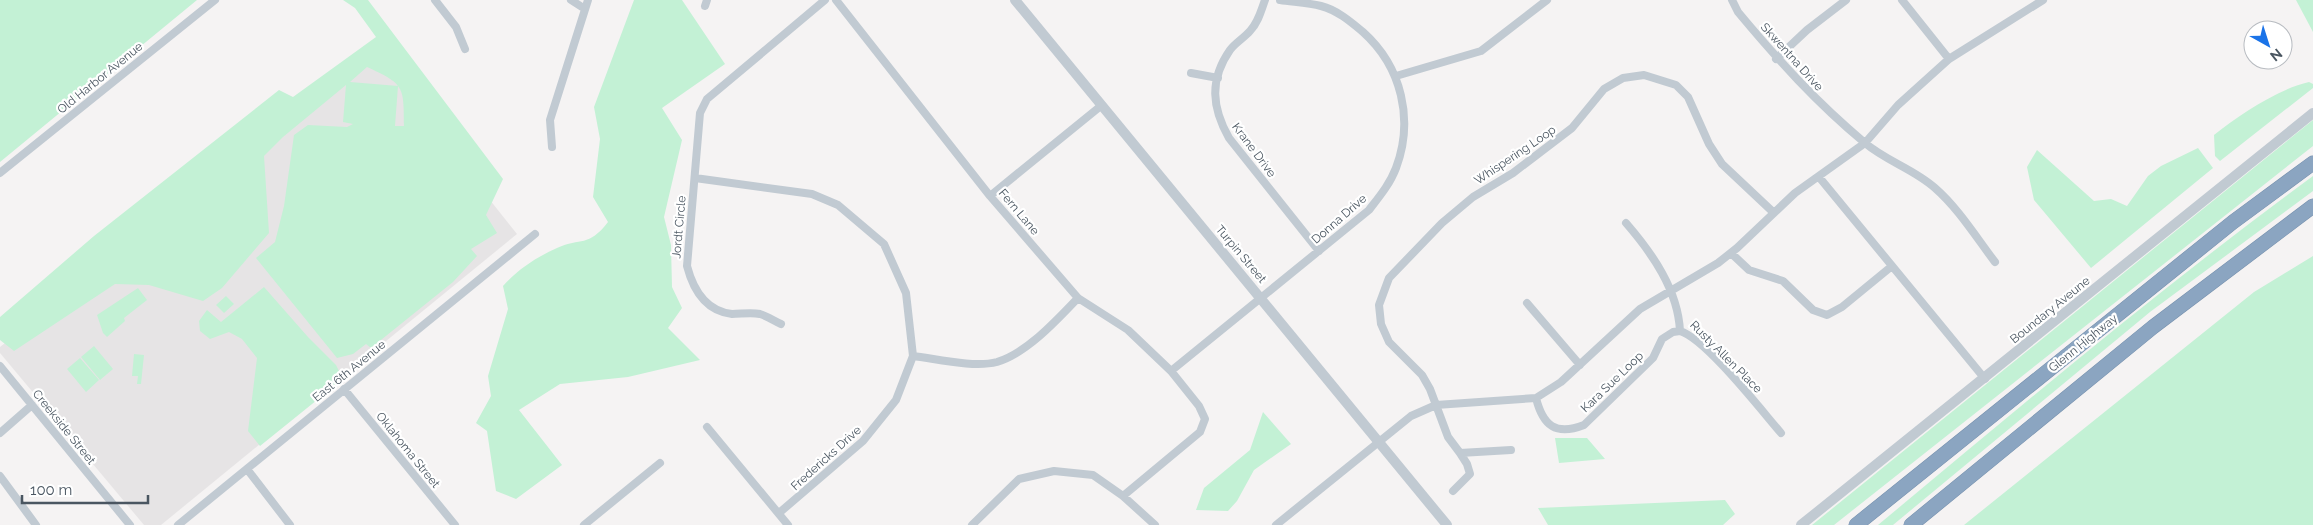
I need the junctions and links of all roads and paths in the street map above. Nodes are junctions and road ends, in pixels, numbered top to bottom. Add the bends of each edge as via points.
1 (215, 0) edge
2 (435, 0) edge
3 (571, 0) edge
4 (588, 0) edge
5 (825, 0) edge
6 (836, 0) edge
7 (1015, 0) edge
8 (1264, 0) edge
9 (1280, 0) edge
10 (1547, 0) edge
11 (1732, 0) edge
12 (1846, 0) edge
13 (1902, 0) edge
14 (2040, 1) edge
15 (1322, 3) edge
16 (585, 9) junction
17 (465, 49) dead end
18 (1776, 59) junction
19 (1949, 59) junction
20 (1191, 73) dead end
21 (1396, 76) junction
22 (1218, 78) junction
23 (1102, 105) junction
24 (2313, 113) edge
25 (1865, 143) junction
26 (552, 147) dead end
27 (2313, 164) edge
28 (0, 173) edge
29 (1819, 177) junction
30 (695, 178) junction
31 (990, 196) junction
32 (2312, 207) edge
33 (1773, 212) junction
34 (1626, 223) dead end
35 (535, 234) dead end
36 (1319, 251) junction
37 (1731, 253) junction
38 (1995, 262) dead end
39 (1892, 266) junction
40 (1670, 290) junction
41 (1078, 298) junction
42 (1262, 299) junction
43 (1527, 303) dead end
44 (781, 324) dead end
45 (1680, 331) junction
46 (913, 356) junction
47 (1580, 365) junction
48 (0, 366) edge
49 (1171, 371) junction
50 (1985, 379) junction
51 (344, 389) junction
52 (1536, 398) junction
53 (32, 405) junction
54 (1436, 405) junction
55 (707, 427) dead end
56 (0, 433) edge
57 (1780, 433) dead end
58 (1378, 443) junction
59 (1511, 450) dead end
60 (1460, 453) junction
61 (660, 463) dead end
62 (247, 469) junction
63 (0, 476) edge
64 (1453, 491) dead end
65 (1123, 496) junction
66 (779, 513) junction
67 (36, 525) edge
68 (130, 525) edge
69 (178, 525) edge
70 (290, 525) edge
71 (455, 525) edge
72 (585, 525) edge
73 (788, 525) edge
74 (972, 525) edge
75 (1156, 525) edge
76 (1276, 525) edge
77 (1447, 525) edge
78 (1801, 525) edge
79 (1856, 525) edge
80 (1911, 525) edge

1 - 28 street, Old Harbor Avenue
2 - 17 street via 456,27
3 - 16 street
4 - 16 street
5 - 30 street, Jordt Circle via 708,99 700,114
6 - 31 street, Fern Lane
7 - 23 street, Turpin Street
8 - 22 street, Krane Drive via 1260,17 1230,50
9 - 15 street, Donna Drive
10 - 21 street via 1481,51
11 - 18 street, Skwentna Drive
12 - 18 street
13 - 19 street
14 - 19 street
15 - 21 street, Donna Drive via 1372,40
16 - 26 street via 550,120
18 - 25 street, Skwentna Drive
19 - 25 street via 1898,105
20 - 22 street
21 - 36 street, Donna Drive via 1406,121 1396,169 1369,210
22 - 36 street, Krane Drive via 1215,106 1229,138
23 - 31 street
23 - 42 street, Turpin Street
24 - 50 street, Boundary Aveune
25 - 29 street
25 - 38 street, Skwentna Drive via 1945,197
27 - 79 highway, Glenn Highway via 2226,229
29 - 33 street
29 - 39 street
30 - 44 street, Jordt Circle via 687,266 701,298 714,309 730,314 759,314
30 - 46 street, Fredericks Drive via 812,194 838,205 884,244 906,293
31 - 41 street, Fern Lane
32 - 80 highway via 2153,326
33 - 37 street
33 - 54 street, Whispering Loop via 1722,164 1688,98 1676,86 1644,74 1623,78 1604,89 1572,128 1513,173 1473,197 1442,223 1389,278 1379,305 1381,324 1389,342 1422,375
34 - 40 street, Rusty Allen Place via 1644,244
35 - 51 street, East 6th Avenue
36 - 42 street, Donna Drive
37 - 39 street via 1749,270 1783,281 1813,310 1827,315 1842,307
37 - 40 street
39 - 50 street
40 - 45 street, Rusty Allen Place via 1677,304
40 - 47 street via 1623,323
41 - 46 street via 1033,343 997,362 970,363
41 - 49 street, Fern Lane via 1128,330
42 - 49 street, Donna Drive
42 - 58 street, Turpin Street
43 - 47 street
45 - 52 street, Kara Sue Loop via 1662,340 1654,358 1584,425 1558,430 1546,422
45 - 57 street, Rusty Allen Place via 1690,334 1720,364
46 - 66 street, Fredericks Drive via 896,400 885,416 863,441
47 - 52 street
48 - 53 street, Creekside Street
49 - 65 street, Fern Lane via 1199,406 1205,419 1200,432
50 - 78 street, Boundary Aveune
51 - 62 street, East 6th Avenue
51 - 71 street, Oklahoma Street
52 - 54 street
53 - 56 street
53 - 68 street, Creekside Street
54 - 58 street via 1411,416
54 - 60 street, Whispering Loop via 1448,437
55 - 66 street
58 - 76 street
58 - 77 street, Turpin Street
59 - 60 street
60 - 64 street, Whispering Loop via 1470,474
61 - 72 street
62 - 69 street, East 6th Avenue
62 - 70 street
63 - 67 street
65 - 74 street via 1093,475 1054,471 1019,479
65 - 75 street
66 - 73 street

